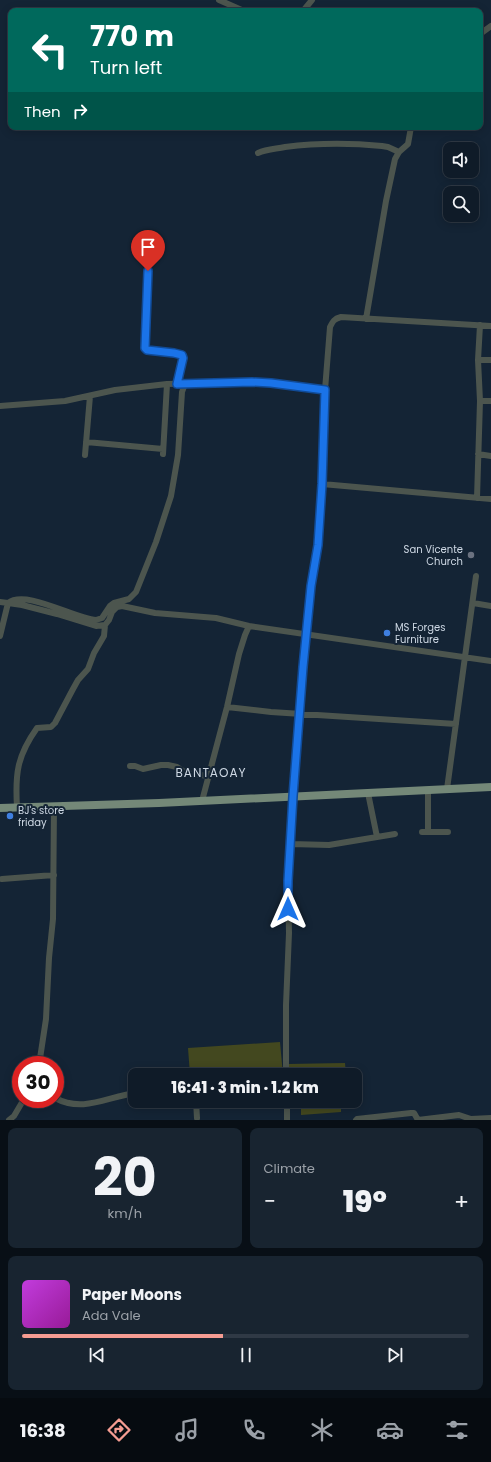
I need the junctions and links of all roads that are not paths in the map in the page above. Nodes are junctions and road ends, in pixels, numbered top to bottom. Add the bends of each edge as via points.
1 (219, 0) edge
2 (312, 0) edge
3 (236, 8) edge
4 (305, 8) edge
5 (410, 130) edge
6 (399, 152) junction
7 (258, 153) dead end
8 (148, 271) dead end
9 (366, 319) junction
10 (480, 325) junction
11 (491, 326) edge
12 (478, 360) junction
13 (491, 360) edge
14 (167, 384) junction
15 (177, 384) junction
16 (185, 384) junction
17 (325, 390) junction
18 (90, 396) junction
19 (480, 401) junction
20 (491, 401) edge
21 (0, 406) edge
22 (86, 442) junction
23 (84, 454) dead end
24 (478, 454) junction
25 (491, 456) edge
26 (322, 484) junction
27 (477, 498) junction
28 (491, 499) edge
29 (476, 576) dead end
30 (0, 602) edge
31 (8, 603) junction
32 (473, 603) junction
33 (491, 606) edge
34 (105, 625) junction
35 (249, 626) junction
36 (307, 635) junction
37 (0, 636) edge
38 (465, 657) junction
39 (491, 661) edge
40 (227, 707) junction
41 (300, 713) junction
42 (456, 724) junction
43 (130, 766) dead end
44 (208, 776) junction
45 (491, 787) edge
46 (447, 789) junction
47 (428, 790) junction
48 (368, 793) junction
49 (293, 796) junction
50 (202, 801) junction
51 (54, 806) junction
52 (17, 807) junction
53 (0, 808) edge
54 (448, 832) dead end
55 (394, 834) dead end
56 (377, 837) junction
57 (291, 844) junction
58 (54, 875) junction
59 (2, 879) dead end
60 (40, 1056) edge
61 (286, 1068) edge
62 (128, 1095) edge
63 (64, 1101) edge
64 (19, 1108) edge
65 (196, 1108) edge
66 (287, 1108) edge
67 (197, 1118) dead end
68 (491, 1118) edge
69 (9, 1120) edge
70 (287, 1120) edge
71 (356, 1120) edge

1 - 3 street
2 - 4 street
5 - 6 street via 408,144
6 - 7 street via 382,146 302,144 271,148
6 - 9 street via 386,201
8 - 15 street via 145,348 182,355
9 - 10 street
9 - 17 street via 341,317 333,321 330,327
10 - 11 street
10 - 12 street
12 - 13 street
12 - 19 street
14 - 15 street
14 - 18 street via 115,390
14 - 22 street via 163,452
15 - 16 street
16 - 17 street via 271,383
16 - 31 street via 171,496 136,592 129,599 114,603 102,618 96,620 39,602 18,598
17 - 26 street
18 - 21 street via 65,402
18 - 22 street
19 - 20 street
19 - 24 street
22 - 23 street
24 - 25 street
24 - 27 street
26 - 27 street
26 - 36 street via 318,545
27 - 28 street
29 - 32 street
30 - 31 street
31 - 34 street via 92,625
31 - 37 street
32 - 33 street
32 - 38 street
34 - 35 street via 112,612 122,606 155,613 216,618
34 - 52 street via 106,632 88,669 78,680 55,723 37,728 20,758 16,787
35 - 36 street
35 - 40 street
36 - 38 street
36 - 41 street
38 - 39 street
38 - 42 street
40 - 41 street
40 - 44 street
41 - 42 street
41 - 49 street
42 - 46 street
43 - 44 street via 143,769 168,765 186,773
44 - 50 street
45 - 46 main road
46 - 47 main road
47 - 48 main road
47 - 54 street via 425,832
48 - 49 main road
48 - 56 street
49 - 50 main road
49 - 57 street
50 - 51 main road
51 - 52 main road
51 - 58 street
52 - 53 main road
55 - 56 street
56 - 57 street via 329,845
57 - 61 street via 288,881
58 - 59 street
58 - 60 street via 54,919
62 - 63 street via 87,1104
64 - 69 street
65 - 67 street
66 - 70 street
68 - 71 street via 459,1115 418,1120 411,1112

